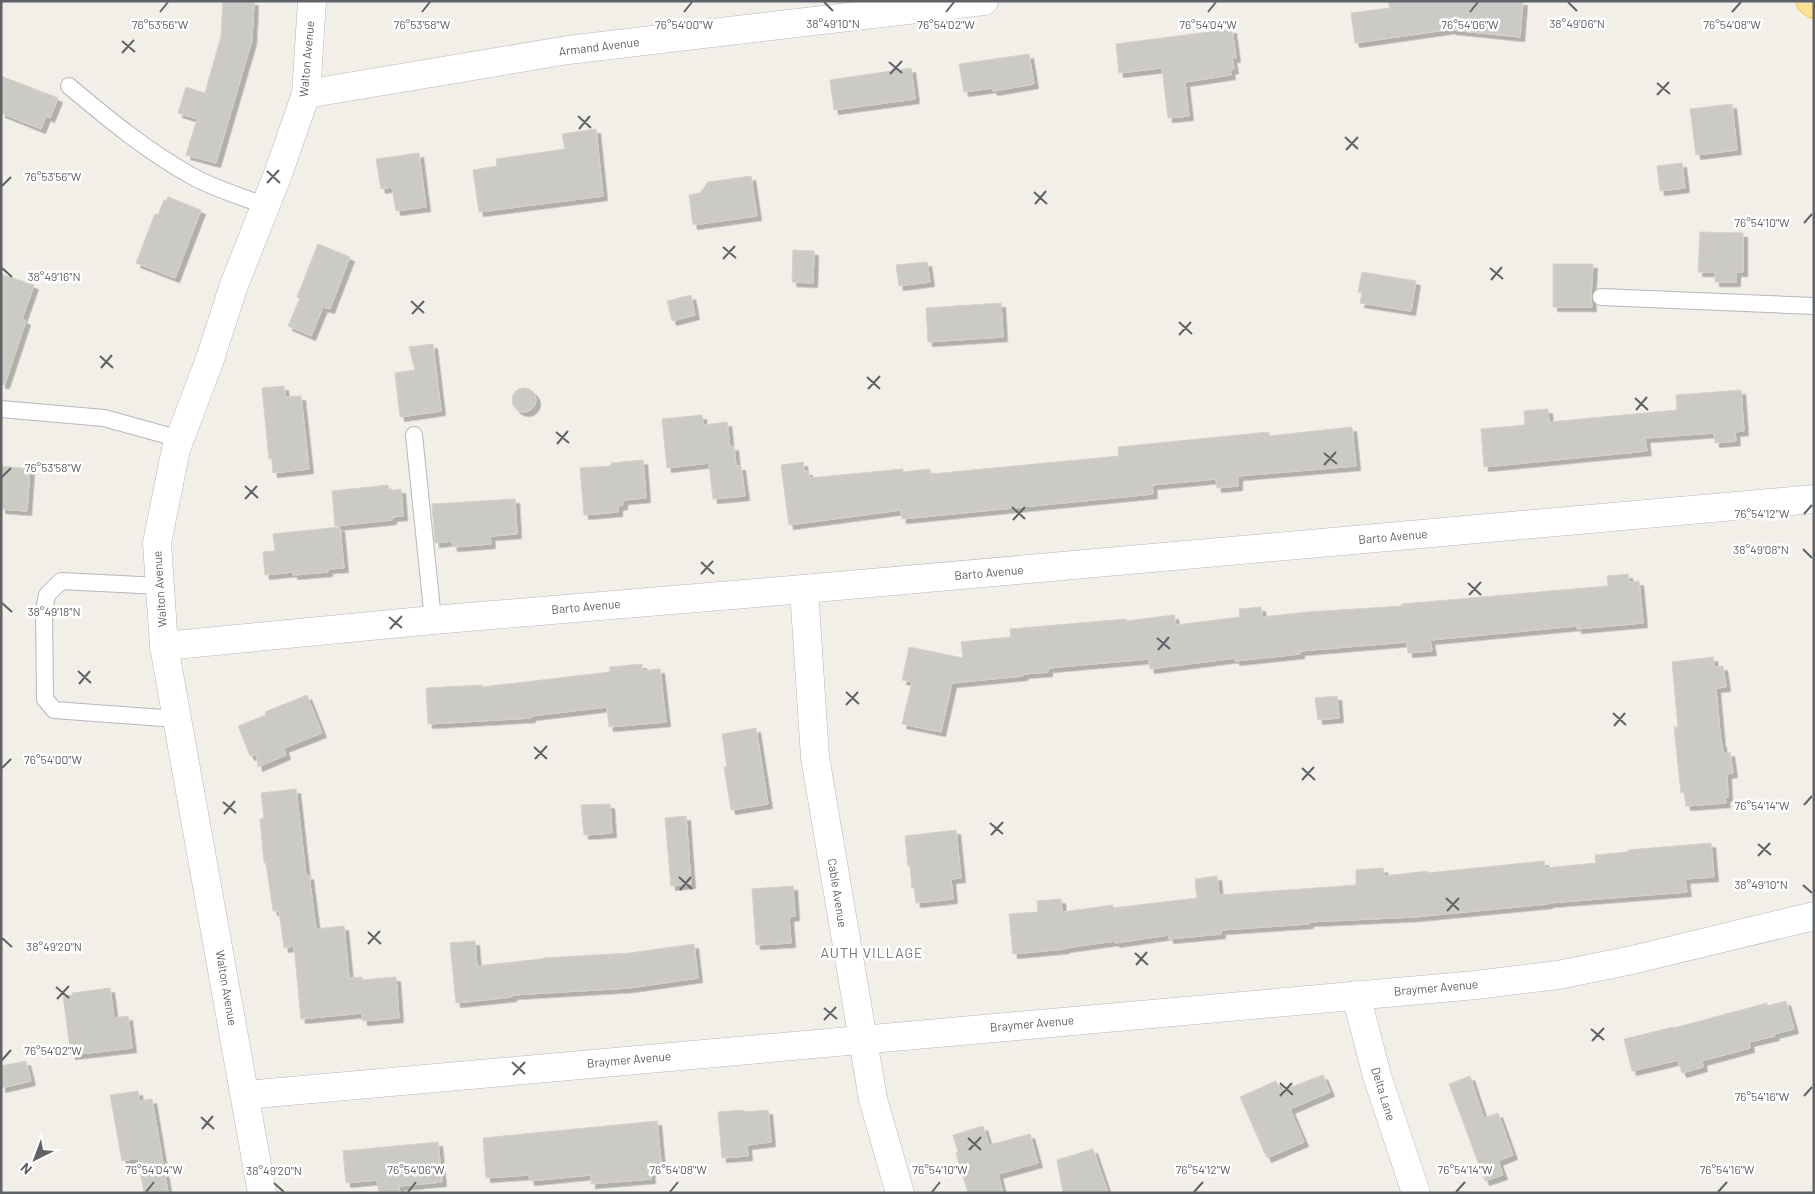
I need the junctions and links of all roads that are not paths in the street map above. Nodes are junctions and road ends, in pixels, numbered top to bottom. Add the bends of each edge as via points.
1 (312, 1) edge
2 (984, 1) edge
3 (1810, 1) edge
4 (1814, 4) edge
5 (69, 86) dead end
6 (306, 94) junction
7 (265, 206) junction
8 (1601, 297) dead end
9 (1814, 306) edge
10 (1, 409) edge
11 (414, 435) dead end
12 (180, 439) junction
13 (1814, 499) edge
14 (160, 586) junction
15 (804, 589) junction
16 (433, 620) junction
17 (164, 646) junction
18 (177, 719) junction
19 (1814, 916) edge
20 (1356, 995) junction
21 (863, 1039) junction
22 (245, 1095) junction
23 (262, 1193) edge
24 (900, 1193) edge
25 (1416, 1193) edge

1 - 6 street, Walton Avenue
2 - 6 street, Armand Avenue via 568,50
3 - 4 highway
5 - 7 lane via 164,160
6 - 7 street, Walton Avenue
7 - 12 street, Walton Avenue
8 - 9 lane
10 - 12 lane via 104,418
11 - 16 lane
12 - 14 street, Walton Avenue via 157,543
13 - 15 street, Barto Avenue
14 - 17 street, Walton Avenue
14 - 18 lane via 61,581 47,595 44,610 44,699 54,710
15 - 16 street, Barto Avenue
15 - 21 street, Cable Avenue via 815,756
16 - 17 street, Barto Avenue
17 - 18 street, Walton Avenue
18 - 22 street, Walton Avenue
19 - 20 street, Braymer Avenue via 1632,960 1558,974
20 - 21 street, Braymer Avenue
20 - 25 street, Delta Lane via 1377,1076
21 - 22 street, Braymer Avenue
21 - 24 street, Cable Avenue via 873,1099
22 - 23 street, Walton Avenue

